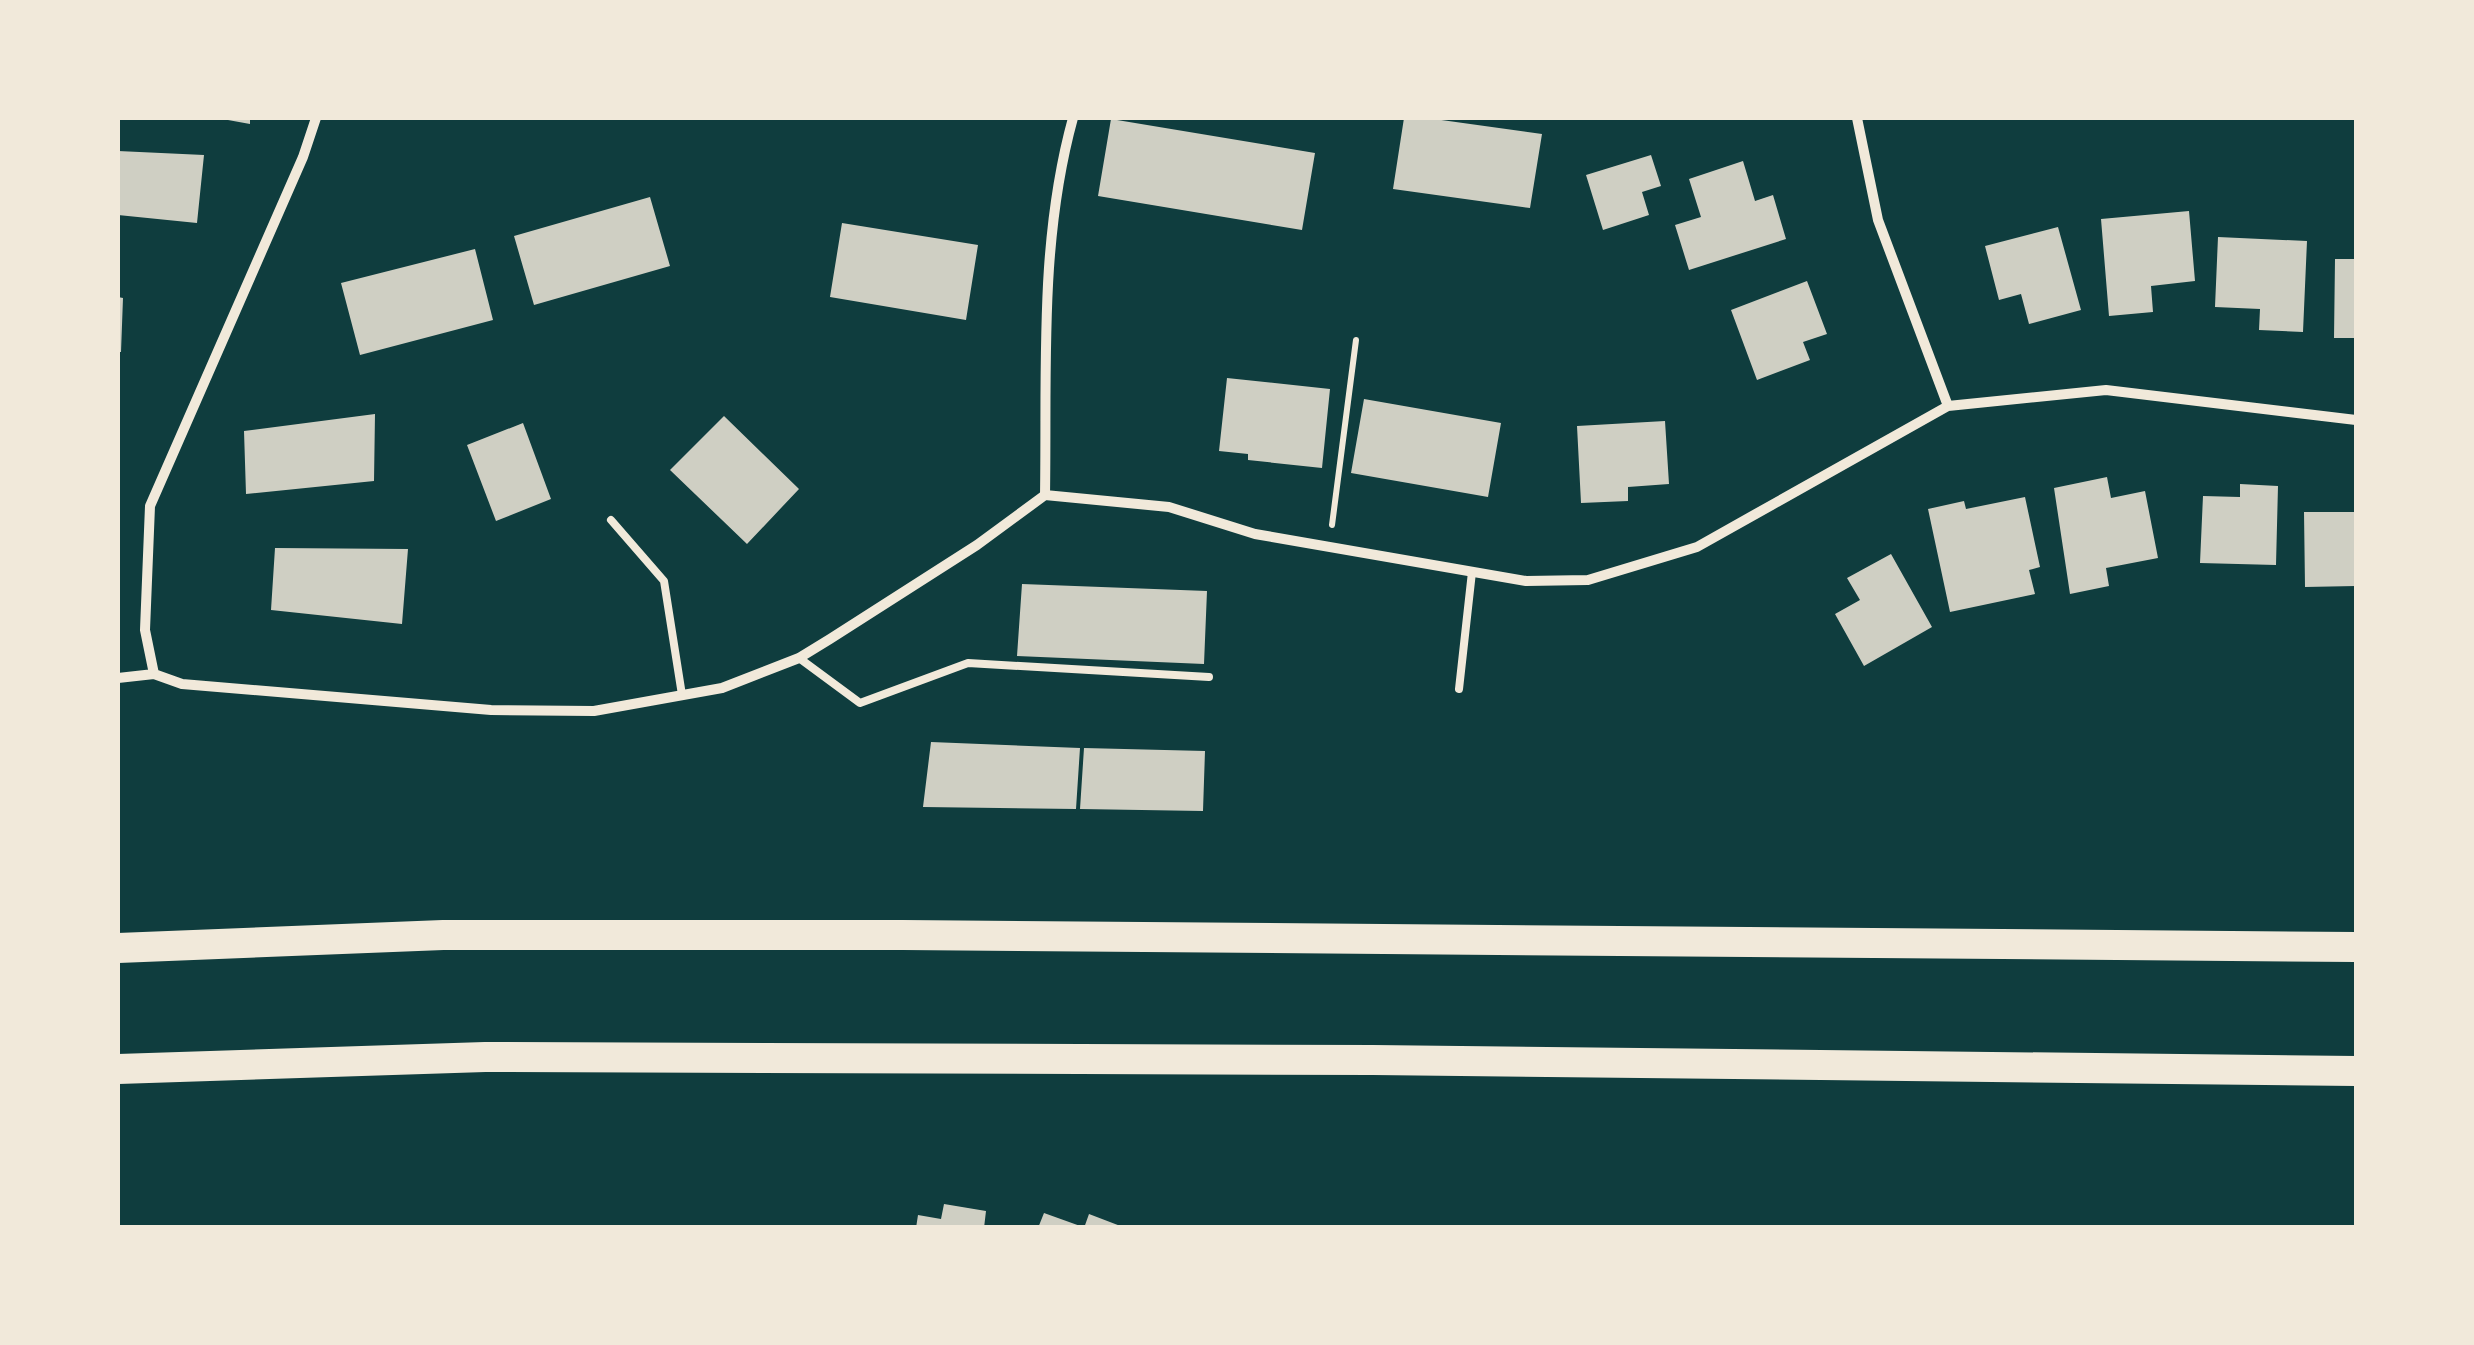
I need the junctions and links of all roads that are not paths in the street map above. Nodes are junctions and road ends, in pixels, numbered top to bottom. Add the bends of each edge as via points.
1 (316, 118) edge
2 (1073, 118) edge
3 (1857, 118) edge
4 (1948, 406) junction
5 (2356, 420) edge
6 (1045, 495) junction
7 (611, 520) dead end
8 (1472, 572) junction
9 (799, 658) junction
10 (154, 674) junction
11 (1209, 677) dead end
12 (118, 678) edge
13 (1459, 688) dead end
14 (682, 695) junction
15 (118, 936) edge
16 (216, 943) junction
17 (2356, 947) edge
18 (118, 948) edge
19 (118, 1069) edge
20 (2356, 1072) edge

1 - 10 street via 150,506 145,630
2 - 6 street via 1046,274
3 - 4 street via 1878,220
4 - 5 street via 2106,390
4 - 8 street via 1697,547 1588,580 1526,581
6 - 8 street via 1169,507 1255,534
6 - 9 street
7 - 14 lane via 664,581
8 - 13 lane
9 - 11 lane via 860,703 968,663
9 - 14 street via 722,688
10 - 12 street
10 - 14 street via 182,684 490,710 594,711
15 - 16 highway
16 - 17 highway via 442,935 903,935
16 - 18 highway
19 - 20 highway via 504,1058

